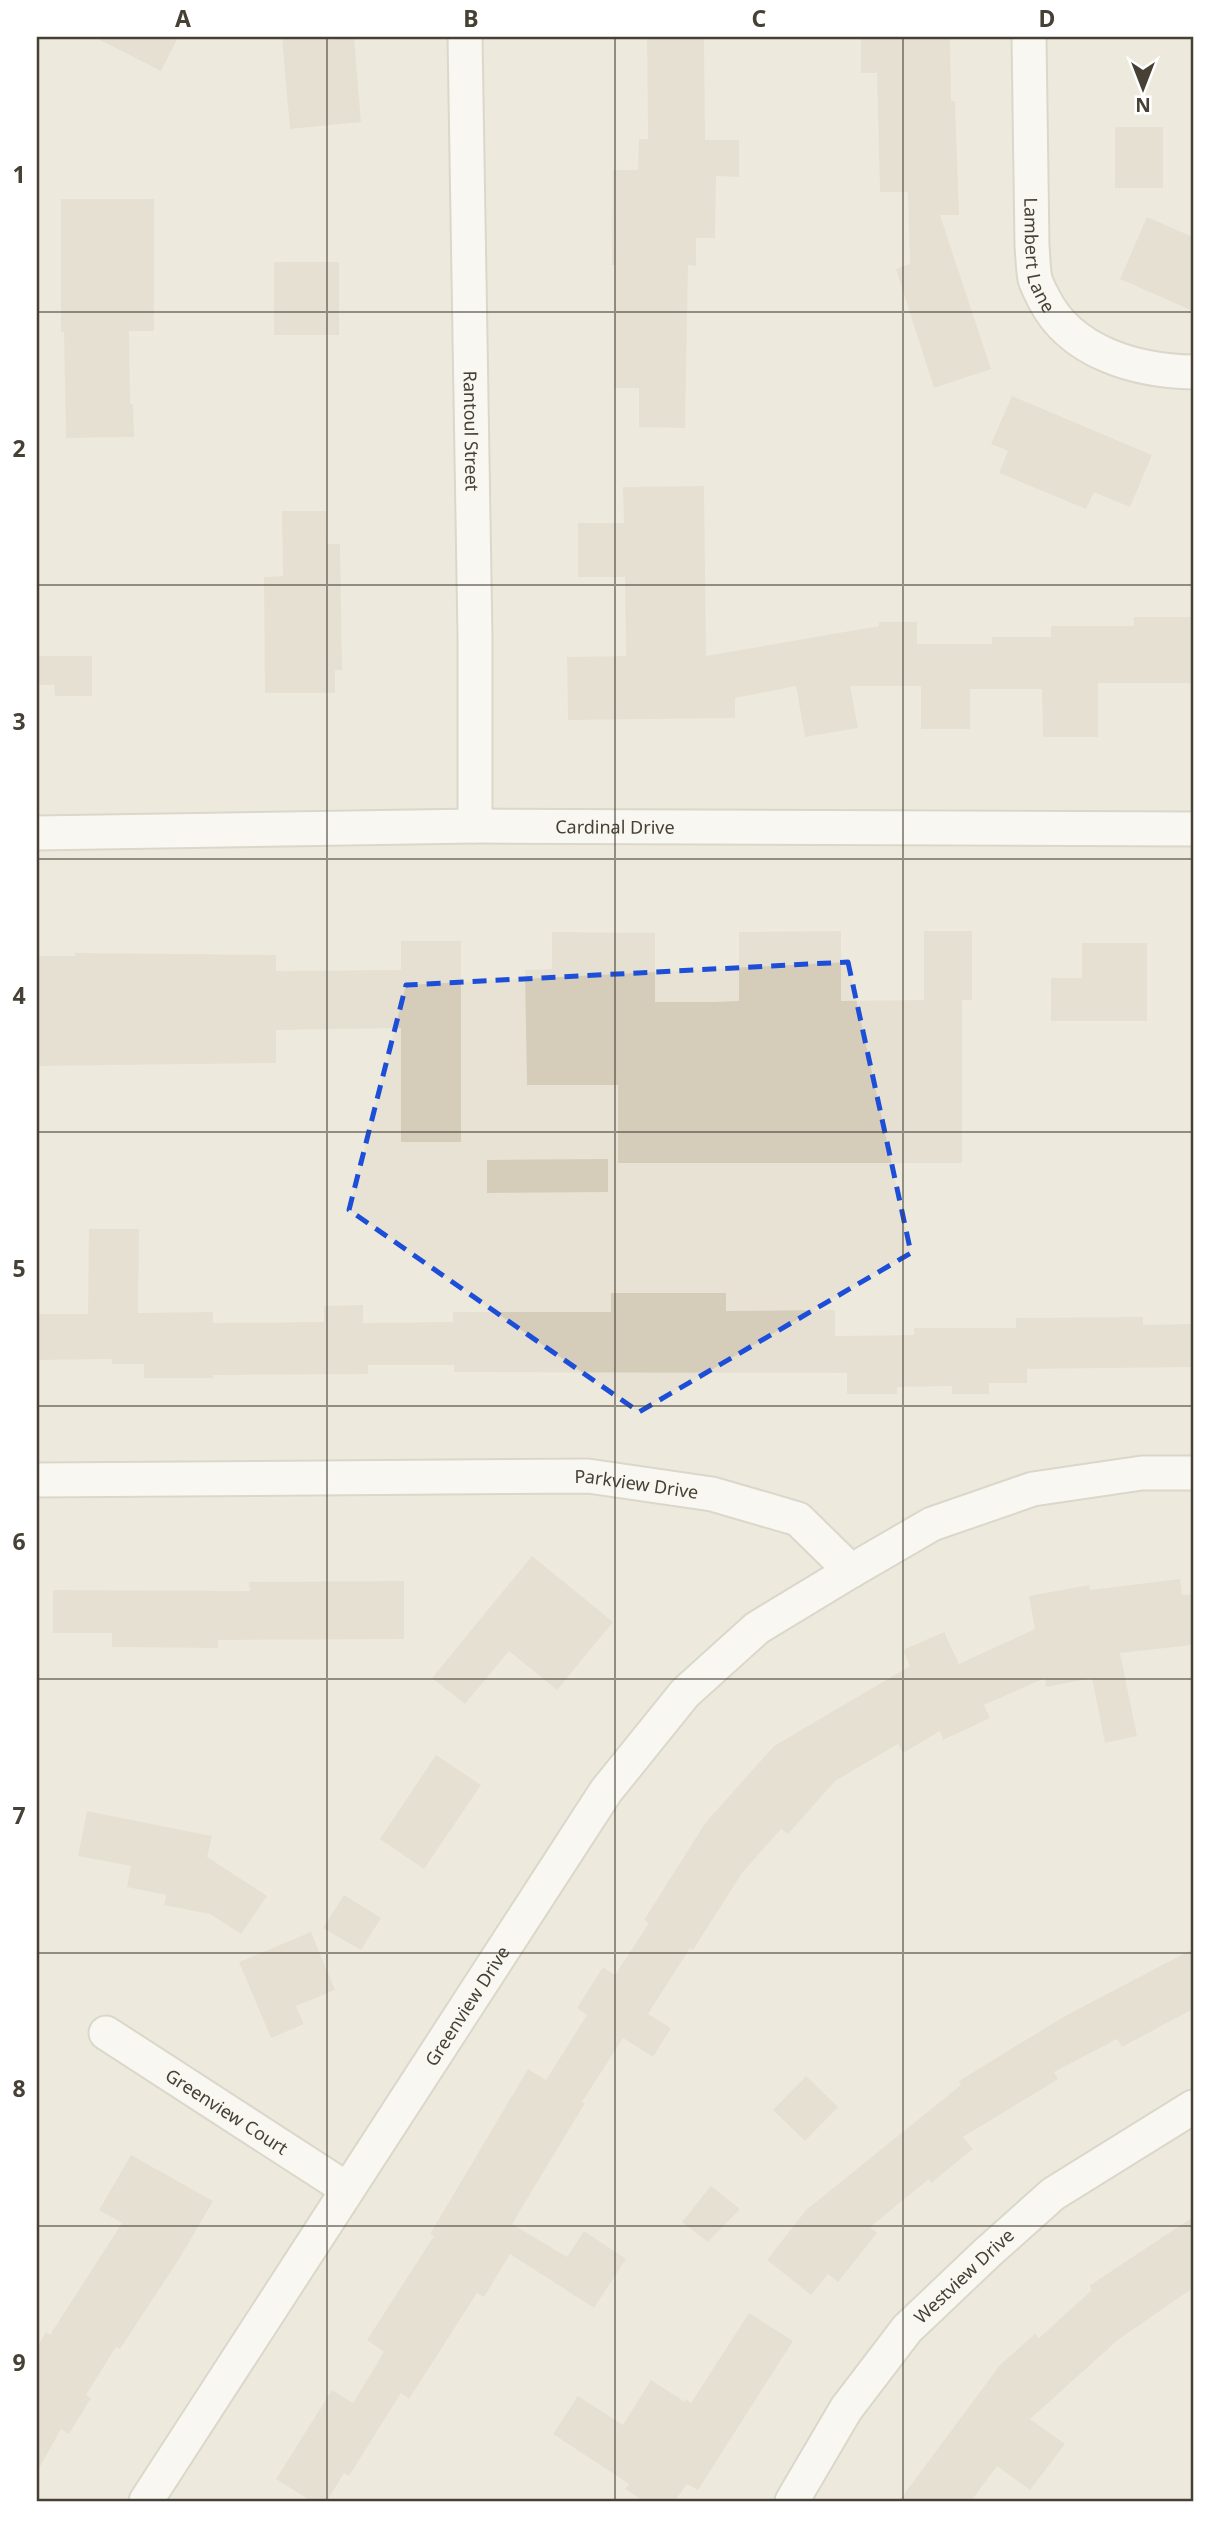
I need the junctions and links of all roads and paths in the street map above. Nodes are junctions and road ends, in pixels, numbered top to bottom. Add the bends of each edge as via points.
1 (465, 37) edge
2 (1029, 37) edge
3 (1193, 372) edge
4 (475, 826) junction
5 (1193, 829) edge
6 (37, 833) edge
7 (1193, 1473) edge
8 (37, 1480) edge
9 (851, 1571) junction
10 (106, 2033) dead end
11 (1193, 2106) edge
12 (347, 2189) junction
13 (146, 2501) edge
14 (792, 2501) edge

1 - 4 street, Rantoul Street
2 - 3 street, Lambert Lane via 1035,280 1064,328 1090,348 1125,363
4 - 5 street, Cardinal Drive
4 - 6 street, Cardinal Drive
7 - 9 street via 1142,1473 1034,1489 932,1524
8 - 9 street, Parkview Drive via 588,1476 712,1494 798,1519
9 - 12 street, Greenview Drive via 757,1628 676,1704 606,1790
10 - 12 street, Greenview Court
11 - 14 street, Westview Drive via 1053,2194 907,2329 846,2409
12 - 13 street, Greenview Drive

